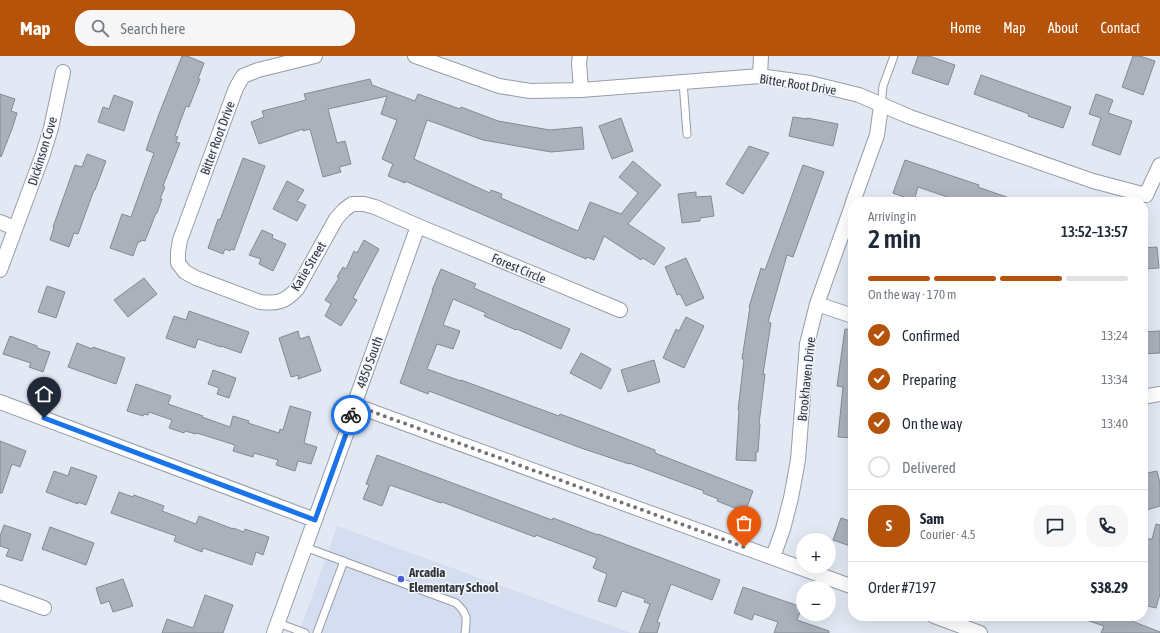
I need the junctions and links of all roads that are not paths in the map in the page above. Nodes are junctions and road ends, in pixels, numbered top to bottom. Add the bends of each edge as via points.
1 (315, 56) edge
2 (415, 56) edge
3 (580, 56) edge
4 (761, 56) edge
5 (894, 56) edge
6 (63, 72) dead end
7 (760, 76) junction
8 (683, 82) junction
9 (581, 90) junction
10 (881, 106) junction
11 (687, 134) dead end
12 (1160, 165) edge
13 (855, 197) edge
14 (848, 217) edge
15 (0, 222) edge
16 (418, 226) junction
17 (15, 228) junction
18 (0, 270) edge
19 (185, 272) joint
20 (817, 304) junction
21 (620, 310) dead end
22 (848, 314) edge
23 (1160, 394) edge
24 (1148, 396) edge
25 (0, 402) edge
26 (354, 405) junction
27 (315, 520) junction
28 (305, 547) junction
29 (773, 557) junction
30 (344, 561) junction
31 (848, 585) edge
32 (0, 592) edge
33 (44, 608) dead end
34 (948, 621) edge
35 (276, 628) edge
36 (305, 633) edge
37 (318, 633) edge
38 (465, 633) edge
39 (980, 633) edge

1 - 19 street, Bitter Root Drive via 243,76 236,88 180,240 178,263
2 - 9 street, Bitter Root Drive via 499,86 530,91
3 - 9 street
4 - 7 street
5 - 10 lane via 883,86
6 - 17 street, Dickinson Cove via 43,154
7 - 8 street, Bitter Root Drive
7 - 10 street, Bitter Root Drive via 835,89
8 - 9 street, Bitter Root Drive
8 - 11 lane
10 - 12 street, Bitter Root Drive via 1093,182 1146,196
10 - 13 street, Brookhaven Drive via 877,135
14 - 20 street, Brookhaven Drive
15 - 17 street
16 - 19 street, Katie Street via 375,207 352,204 336,220 297,289 280,302 260,302
16 - 21 street, Forest Circle
16 - 26 street, 4850 South
17 - 18 street, Dickinson Cove
20 - 22 street
20 - 29 street, Brookhaven Drive via 807,344 798,460 791,498
23 - 24 street
25 - 27 street
26 - 27 street, 4850 South
26 - 29 street
27 - 28 street, 4850 South
28 - 30 lane
28 - 35 street, 4850 South
29 - 31 street
30 - 37 lane
30 - 38 lane via 456,603 464,610 467,620
32 - 33 street
34 - 39 street
35 - 36 lane

